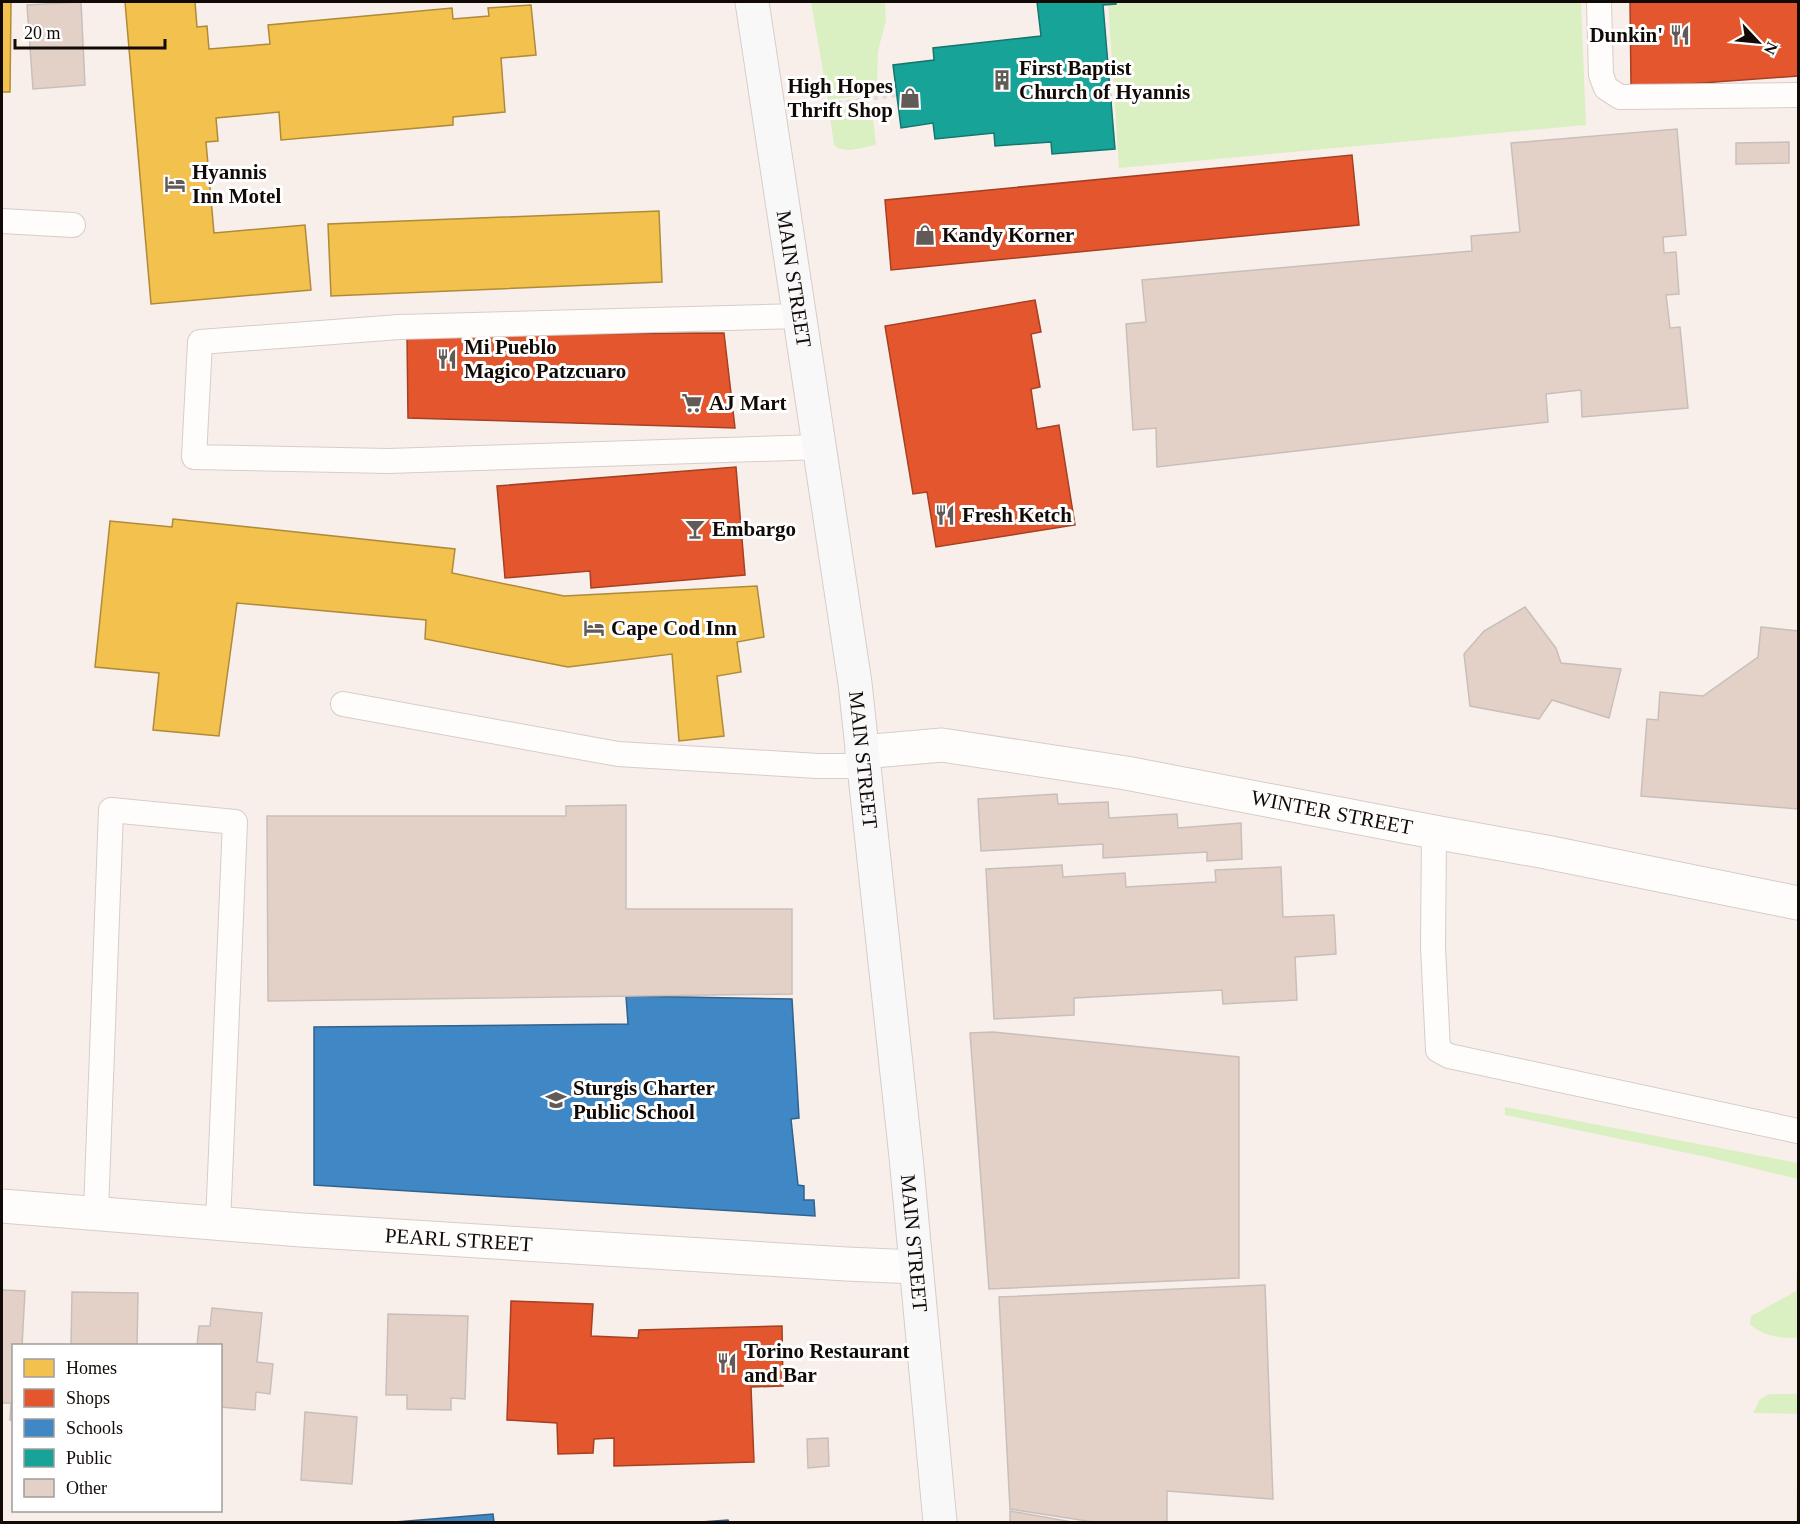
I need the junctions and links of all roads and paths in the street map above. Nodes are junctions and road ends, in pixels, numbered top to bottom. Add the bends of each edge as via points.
1 (752, 2) edge
2 (1599, 2) edge
3 (897, 95) dead end
4 (1798, 95) edge
5 (820, 106) dead end
6 (2, 221) edge
7 (73, 225) dead end
8 (800, 316) junction
9 (820, 447) junction
10 (343, 704) dead end
11 (863, 759) junction
12 (1434, 832) junction
13 (1798, 903) edge
14 (1798, 1131) edge
15 (2, 1206) edge
16 (96, 1212) junction
17 (218, 1223) junction
18 (916, 1267) junction
19 (940, 1522) edge

1 - 8 main road, MAIN STREET
2 - 4 lane via 1601,75 1606,88 1620,98
3 - 5 path
6 - 7 lane
8 - 9 main road, MAIN STREET
8 - 9 lane via 399,327 200,342 194,457 388,461
9 - 11 main road, MAIN STREET
10 - 11 lane via 618,754 818,766
11 - 12 street, WINTER STREET via 942,745 1126,773
11 - 18 main road, MAIN STREET
12 - 13 street, WINTER STREET
12 - 14 lane via 1432,947 1438,1050 1449,1056
15 - 16 street, PEARL STREET
16 - 17 street, PEARL STREET
16 - 17 lane via 111,810 235,822
17 - 18 street, PEARL STREET
18 - 19 main road, MAIN STREET

